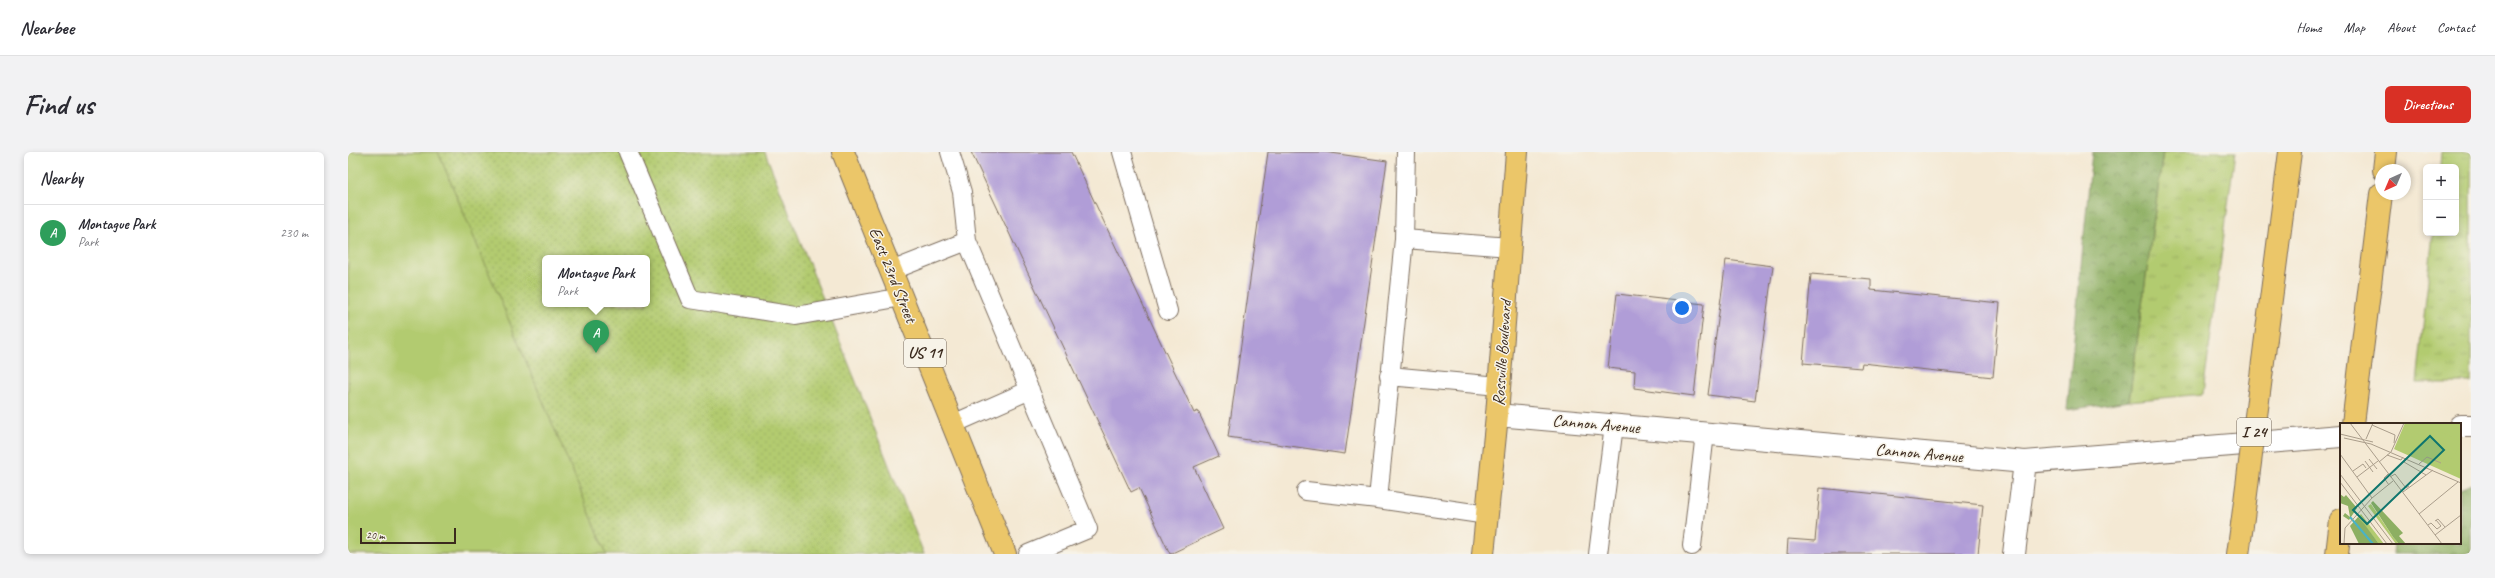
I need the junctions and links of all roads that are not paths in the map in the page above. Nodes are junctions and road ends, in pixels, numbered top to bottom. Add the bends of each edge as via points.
1 (628, 152) edge
2 (843, 152) edge
3 (950, 152) edge
4 (1122, 152) edge
5 (1406, 152) edge
6 (1517, 152) edge
7 (2290, 152) edge
8 (2386, 152) edge
9 (2385, 164) edge
10 (2380, 200) edge
11 (1404, 239) junction
12 (967, 241) junction
13 (1510, 247) junction
14 (891, 271) junction
15 (902, 297) junction
16 (1168, 311) dead end
17 (1389, 376) junction
18 (1499, 386) junction
19 (1030, 390) junction
20 (1497, 415) junction
21 (2352, 423) edge
22 (953, 424) junction
23 (1614, 426) junction
24 (1705, 433) junction
25 (2340, 436) edge
26 (2025, 462) junction
27 (1306, 491) dead end
28 (1378, 499) junction
29 (1486, 516) junction
30 (2340, 524) edge
31 (1692, 546) dead end
32 (1005, 554) edge
33 (1028, 554) edge
34 (1483, 554) edge
35 (1598, 554) edge
36 (2014, 554) edge
37 (2238, 554) edge
38 (2337, 554) edge

1 - 15 lane via 690,299 796,316
2 - 14 main road, East 23rd Street / US 11
3 - 12 lane via 962,192
4 - 16 lane
5 - 11 lane
6 - 13 main road, Rossville Boulevard
7 - 37 main road, I 24, bridge
8 - 9 main road
10 - 21 main road
11 - 13 lane
11 - 17 lane
12 - 14 lane
12 - 19 lane
13 - 18 main road, Rossville Boulevard
14 - 15 main road, East 23rd Street / US 11
15 - 22 main road, East 23rd Street / US 11
17 - 18 lane
17 - 28 lane
18 - 20 main road, Rossville Boulevard
19 - 22 lane
19 - 33 lane via 1088,529
20 - 23 street, Cannon Avenue
20 - 29 main road, Rossville Boulevard
22 - 32 main road, East 23rd Street / US 11
23 - 24 street, Cannon Avenue
23 - 35 lane
24 - 26 street, Cannon Avenue
24 - 31 lane
25 - 26 street, Cannon Avenue
26 - 36 street
27 - 28 lane
28 - 29 lane
29 - 34 main road, Rossville Boulevard
30 - 38 main road

